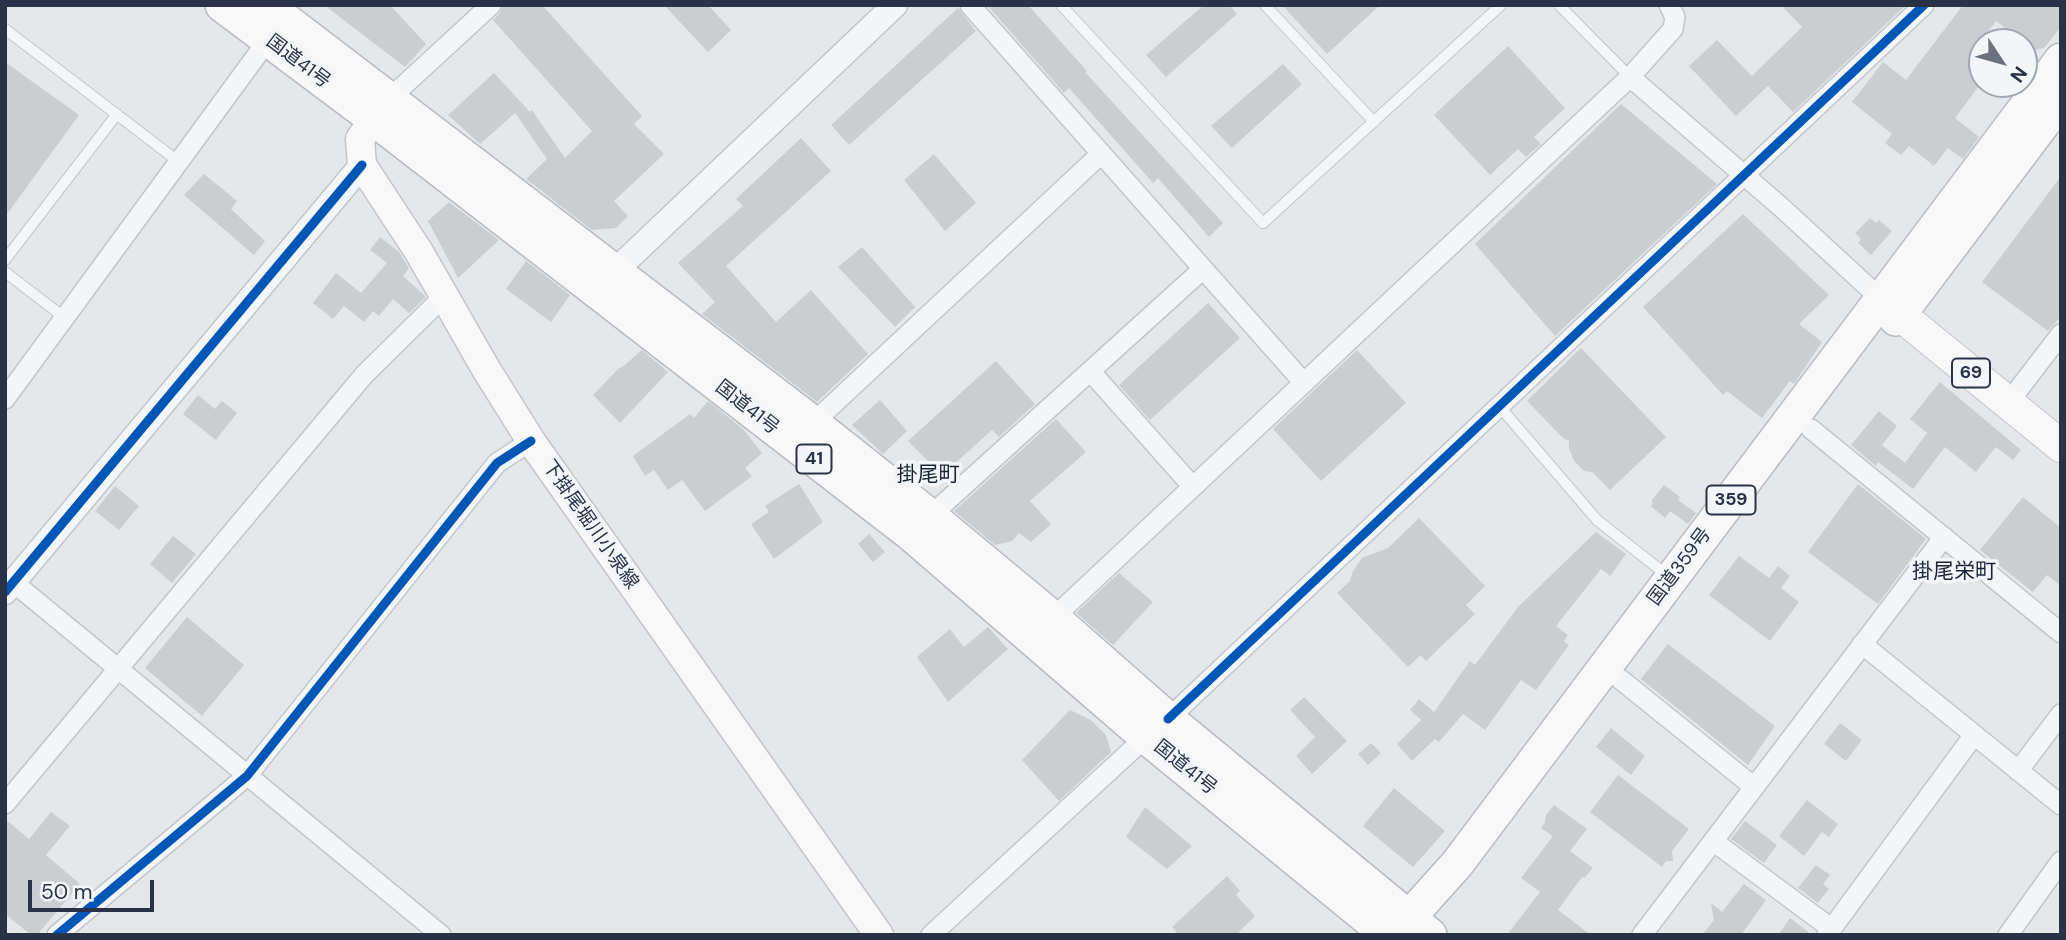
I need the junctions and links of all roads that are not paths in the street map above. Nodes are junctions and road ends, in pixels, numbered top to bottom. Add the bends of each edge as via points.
1 (222, 5) edge
2 (266, 5) edge
3 (491, 5) edge
4 (895, 5) edge
5 (970, 5) edge
6 (1060, 5) edge
7 (1265, 5) edge
8 (1501, 5) edge
9 (1559, 5) edge
10 (1669, 5) edge
11 (1924, 5) edge
12 (5, 29) edge
13 (268, 40) junction
14 (2061, 60) edge
15 (1630, 77) junction
16 (2061, 100) edge
17 (381, 109) junction
18 (117, 114) junction
19 (1374, 122) junction
20 (1101, 154) junction
21 (180, 162) junction
22 (362, 165) junction
23 (1744, 176) junction
24 (5, 260) edge
25 (1203, 269) junction
26 (5, 272) edge
27 (606, 282) junction
28 (443, 297) junction
29 (1891, 307) junction
30 (65, 318) junction
31 (2061, 334) edge
32 (1091, 372) junction
33 (1304, 383) junction
34 (5, 399) edge
35 (2008, 403) junction
36 (1500, 407) junction
37 (813, 423) junction
38 (1811, 429) junction
39 (531, 441) junction
40 (2061, 446) edge
41 (1193, 487) junction
42 (930, 516) junction
43 (1944, 537) junction
44 (1671, 579) junction
45 (9, 587) edge
46 (1053, 618) junction
47 (2061, 633) edge
48 (1863, 644) junction
49 (119, 668) junction
50 (1620, 679) junction
51 (2061, 713) edge
52 (1157, 728) junction
53 (1974, 735) junction
54 (2018, 771) junction
55 (247, 776) junction
56 (1754, 786) junction
57 (5, 804) edge
58 (2061, 805) edge
59 (1713, 841) junction
60 (2061, 861) edge
61 (1412, 931) edge
62 (1650, 932) edge
63 (1829, 932) edge
64 (57, 935) edge
65 (441, 935) edge
66 (879, 935) edge
67 (931, 935) edge
68 (2008, 935) edge

1 - 13 highway, 国道41号 / 41
2 - 17 highway, 国道41号 / 41
3 - 17 street
4 - 27 street
5 - 20 street
6 - 19 lane via 1263,223
7 - 19 lane
8 - 19 lane
9 - 15 lane
10 - 15 street via 1675,17 1673,29
11 - 23 street
12 - 18 lane
13 - 17 highway, 国道41号 / 41
13 - 21 street
14 - 29 highway, 国道359号 / 359 via 1979,167
15 - 23 street
15 - 33 street
16 - 29 highway, 国道359号 / 359
17 - 22 main road via 360,139
17 - 27 highway, 国道41号 / 41
18 - 21 lane
18 - 24 lane
20 - 25 street
20 - 37 street
21 - 30 street
22 - 28 main road, 下掛尾堀川小泉線 via 419,251
22 - 45 street
23 - 29 street
23 - 36 street
25 - 32 street
25 - 33 street
26 - 30 lane
27 - 37 highway, 国道41号 / 41
27 - 52 highway, 国道41号 / 41 via 912,535
28 - 39 main road, 下掛尾堀川小泉線
28 - 49 street via 364,374
29 - 35 main road, 69
29 - 38 highway, 国道359号 / 359
29 - 44 highway, 国道359号 / 359
30 - 34 street
31 - 35 street
32 - 41 street
32 - 42 street
33 - 41 street
35 - 40 main road, 69
36 - 44 lane via 1597,520
36 - 52 street
37 - 42 highway, 国道41号 / 41
38 - 43 street
38 - 50 highway, 国道359号 / 359
39 - 55 street via 496,463
39 - 66 main road, 下掛尾堀川小泉線
41 - 46 street
42 - 46 highway, 国道41号 / 41
43 - 47 street
43 - 48 street
44 - 61 highway, 国道359号 / 359
45 - 49 street
46 - 52 highway, 国道41号 / 41
48 - 53 street
48 - 56 street
49 - 55 street
49 - 57 street
50 - 56 street
50 - 61 highway, 国道359号 / 359 via 1512,824
51 - 54 street
52 - 61 highway, 国道41号 / 41
52 - 67 street
53 - 54 street
53 - 63 street
54 - 58 street
55 - 64 street
55 - 65 street
56 - 59 street
59 - 62 street
59 - 63 street
60 - 68 street

